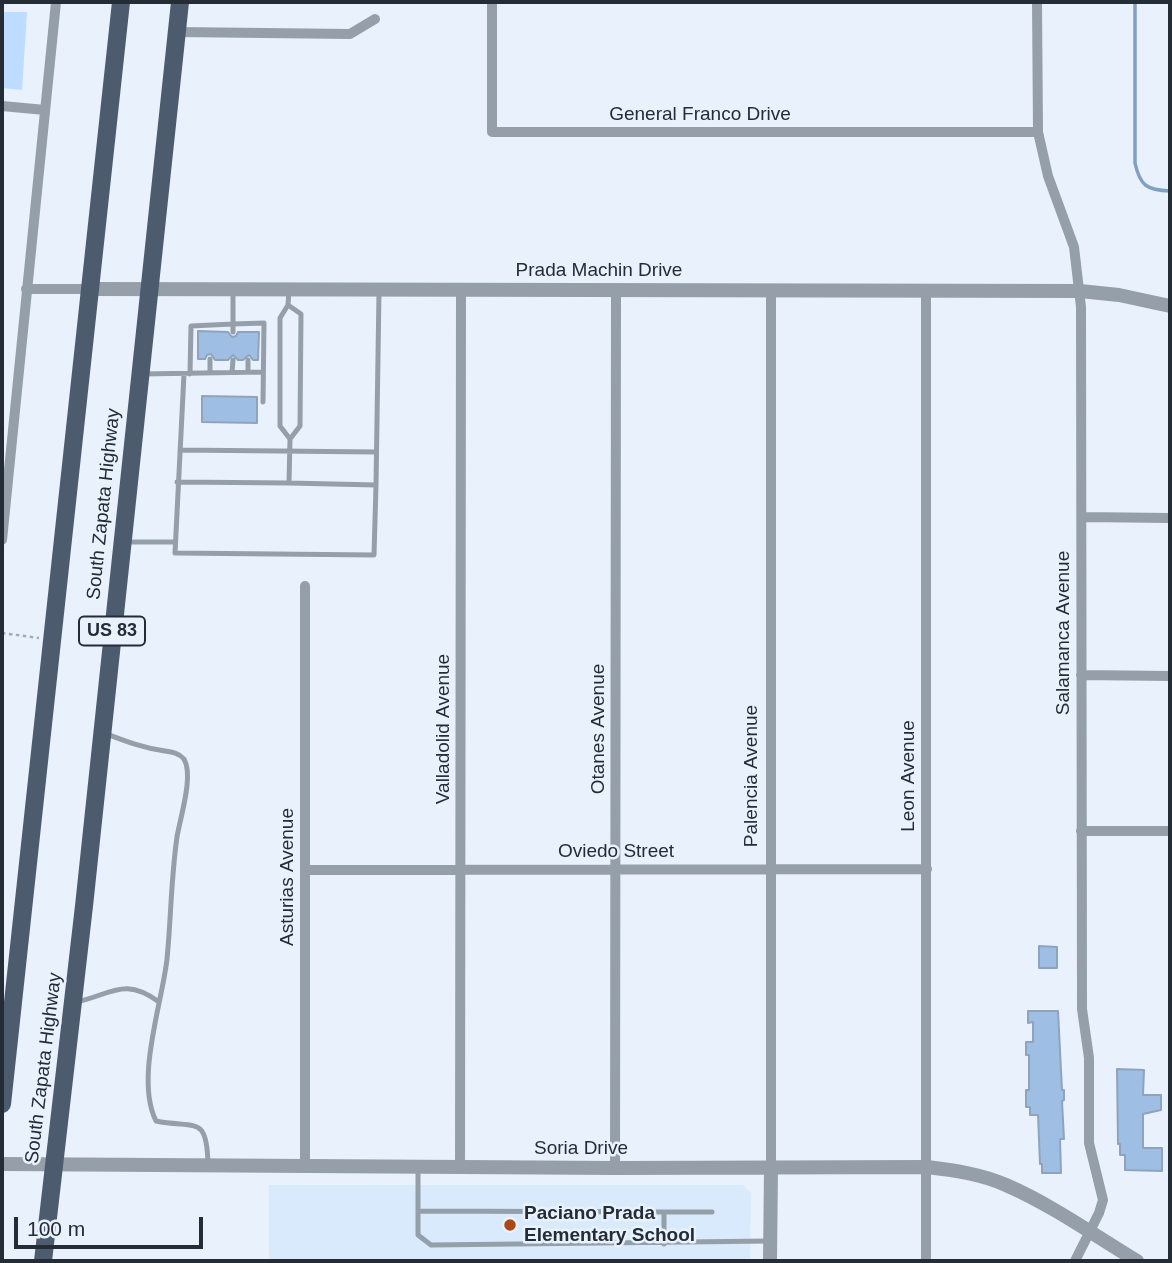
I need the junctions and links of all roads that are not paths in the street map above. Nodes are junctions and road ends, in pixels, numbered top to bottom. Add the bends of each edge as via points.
1 (56, 2) edge
2 (121, 2) edge
3 (180, 2) edge
4 (492, 2) edge
5 (1037, 2) edge
6 (375, 19) dead end
7 (177, 32) junction
8 (2, 106) edge
9 (45, 110) junction
10 (1038, 132) junction
11 (26, 289) junction
12 (90, 289) junction
13 (149, 290) junction
14 (233, 290) junction
15 (289, 290) junction
16 (379, 290) junction
17 (461, 290) junction
18 (616, 291) junction
19 (771, 291) junction
20 (926, 291) junction
21 (1080, 291) junction
22 (288, 305) junction
23 (1170, 306) edge
24 (233, 324) junction
25 (248, 324) junction
26 (233, 332) dead end
27 (248, 332) dead end
28 (210, 359) dead end
29 (233, 360) dead end
30 (248, 360) dead end
31 (232, 372) junction
32 (248, 372) junction
33 (262, 372) junction
34 (210, 373) junction
35 (139, 374) junction
36 (187, 374) junction
37 (262, 402) dead end
38 (290, 439) junction
39 (180, 450) junction
40 (290, 451) junction
41 (376, 452) junction
42 (177, 482) junction
43 (289, 483) junction
44 (376, 485) junction
45 (1082, 517) junction
46 (1170, 518) edge
47 (2, 540) edge
48 (121, 542) junction
49 (175, 542) junction
50 (304, 586) dead end
51 (1081, 675) junction
52 (1170, 676) edge
53 (101, 732) junction
54 (1081, 831) junction
55 (1170, 831) edge
56 (616, 869) junction
57 (772, 869) junction
58 (927, 869) junction
59 (306, 870) junction
60 (461, 870) junction
61 (73, 1002) junction
62 (159, 1002) junction
63 (2, 1104) edge
64 (2, 1164) edge
65 (54, 1165) junction
66 (209, 1167) junction
67 (305, 1167) junction
68 (418, 1167) junction
69 (460, 1167) junction
70 (927, 1167) junction
71 (615, 1168) junction
72 (771, 1168) junction
73 (418, 1211) junction
74 (664, 1212) junction
75 (712, 1212) dead end
76 (1089, 1231) junction
77 (770, 1241) junction
78 (664, 1244) junction
79 (43, 1261) edge
80 (770, 1261) edge
81 (926, 1261) edge
82 (1075, 1261) edge
83 (1137, 1261) edge

1 - 9 street
2 - 12 main road, South Zapata Highway / US 83
3 - 7 main road, South Zapata Highway / US 83
4 - 10 street, General Franco Drive via 492,132
5 - 10 street, Salamanca Avenue
6 - 7 street via 350,34
7 - 13 main road, South Zapata Highway / US 83
8 - 9 street
9 - 11 street
10 - 21 street, Salamanca Avenue via 1042,158 1074,247
11 - 12 street, Prada Machin Drive
11 - 47 street
12 - 13 street, Prada Machin Drive
12 - 63 main road, South Zapata Highway / US 83
13 - 14 street, Prada Machin Drive
13 - 35 main road, South Zapata Highway / US 83
14 - 15 street, Prada Machin Drive
14 - 24 lane
15 - 16 street, Prada Machin Drive
15 - 22 lane
16 - 17 street, Prada Machin Drive
16 - 41 lane
17 - 18 street, Prada Machin Drive
17 - 60 street, Valladolid Avenue
18 - 19 street, Prada Machin Drive
18 - 56 street, Otanes Avenue
19 - 20 street, Prada Machin Drive
19 - 57 street, Palencia Avenue
20 - 21 street, Prada Machin Drive
20 - 58 street, Leon Avenue
21 - 23 street, Prada Machin Drive
21 - 45 street, Salamanca Avenue
22 - 38 lane via 280,318 280,426
22 - 38 lane via 301,314 300,426
24 - 25 lane
24 - 26 lane
24 - 36 lane via 191,326
25 - 27 lane
25 - 33 lane via 264,323
28 - 34 lane
29 - 31 lane
30 - 32 lane
31 - 32 lane
31 - 34 lane
32 - 33 lane
33 - 37 lane
34 - 36 lane
35 - 36 lane
35 - 48 main road, South Zapata Highway / US 83
36 - 39 lane
38 - 40 lane
39 - 40 lane
39 - 42 lane
40 - 41 lane
40 - 43 lane
41 - 44 lane
42 - 43 lane
42 - 49 lane
43 - 44 lane
44 - 49 lane via 374,555 175,553
45 - 46 street
45 - 51 street, Salamanca Avenue
48 - 49 lane
48 - 53 main road, South Zapata Highway / US 83
50 - 59 street, Asturias Avenue
51 - 52 street
51 - 54 street, Salamanca Avenue
53 - 61 main road, South Zapata Highway / US 83
53 - 62 lane via 141,748 176,753 187,771
54 - 55 street
54 - 76 street, Salamanca Avenue via 1082,1009 1089,1058 1089,1143 1103,1200
56 - 57 street, Oviedo Street
56 - 60 street, Oviedo Street
56 - 71 street, Otanes Avenue
57 - 58 street, Oviedo Street
57 - 72 street, Palencia Avenue
58 - 70 street, Leon Avenue
59 - 60 street, Oviedo Street
59 - 67 street, Asturias Avenue
60 - 69 street, Valladolid Avenue
61 - 62 lane via 122,987 147,993
61 - 65 main road, South Zapata Highway / US 83
62 - 66 lane via 150,1058 152,1112 156,1121 189,1123 204,1132
64 - 65 street, Soria Drive
65 - 66 street, Soria Drive
65 - 79 main road, South Zapata Highway / US 83
66 - 67 street, Soria Drive
67 - 68 street, Soria Drive
68 - 69 street, Soria Drive
68 - 73 lane
69 - 71 street, Soria Drive
70 - 72 street, Soria Drive
70 - 76 street, Soria Drive via 1004,1184
70 - 81 street, Leon Avenue
71 - 72 street, Soria Drive
72 - 77 street, Palencia Avenue
73 - 74 lane
73 - 78 lane via 418,1235 431,1245
74 - 75 lane
74 - 78 lane
76 - 82 street, Salamanca Avenue
76 - 83 street, Soria Drive
77 - 78 lane
77 - 80 street, Palencia Avenue

